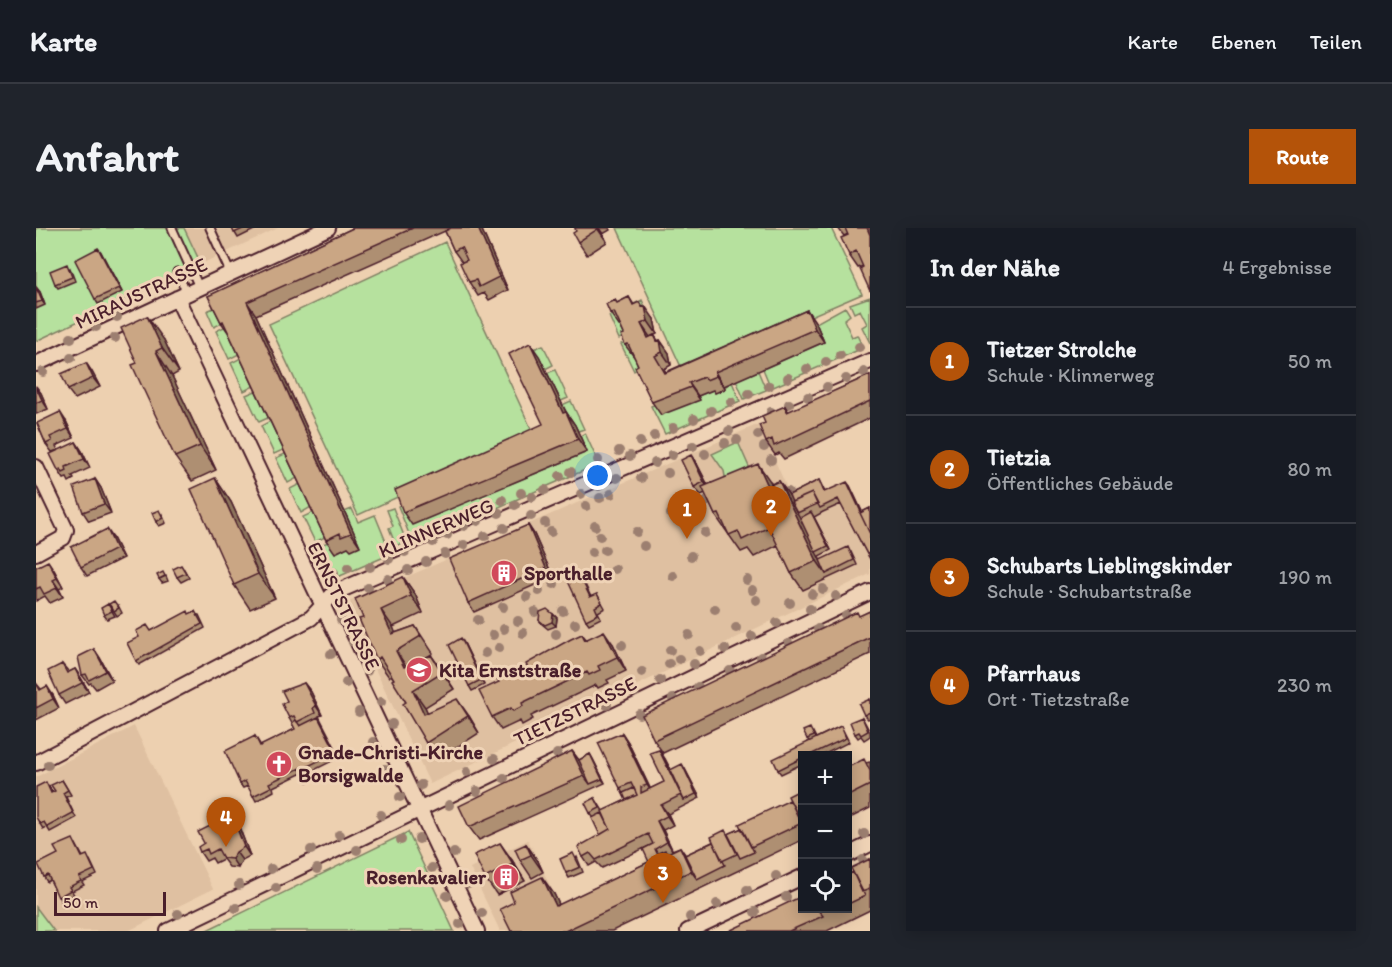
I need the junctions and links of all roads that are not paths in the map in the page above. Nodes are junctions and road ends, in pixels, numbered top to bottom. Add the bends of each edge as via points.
1 (172, 228) edge
2 (210, 228) edge
3 (328, 228) edge
4 (177, 272) dead end
5 (230, 272) junction
6 (188, 293) junction
7 (870, 361) edge
8 (36, 364) edge
9 (36, 467) edge
10 (36, 553) edge
11 (870, 592) edge
12 (322, 606) junction
13 (36, 763) edge
14 (419, 807) junction
15 (870, 844) edge
16 (852, 853) edge
17 (798, 878) edge
18 (168, 931) edge
19 (477, 931) edge
20 (688, 931) edge

1 - 6 lane
2 - 5 lane
3 - 5 street, MIRAUSTRASSE
4 - 6 lane
5 - 6 street, MIRAUSTRASSE
6 - 8 street, MIRAUSTRASSE
6 - 12 street, ERNSTSTRASSE
7 - 12 street, KLINNERWEG via 334,593
9 - 10 street via 66,530 63,538
11 - 14 street, TIETZSTRASSE
12 - 13 street, KLINNERWEG via 311,618
12 - 14 street, ERNSTSTRASSE
14 - 18 street, TIETZSTRASSE
14 - 19 street, ERNSTSTRASSE
15 - 16 street
17 - 20 street

